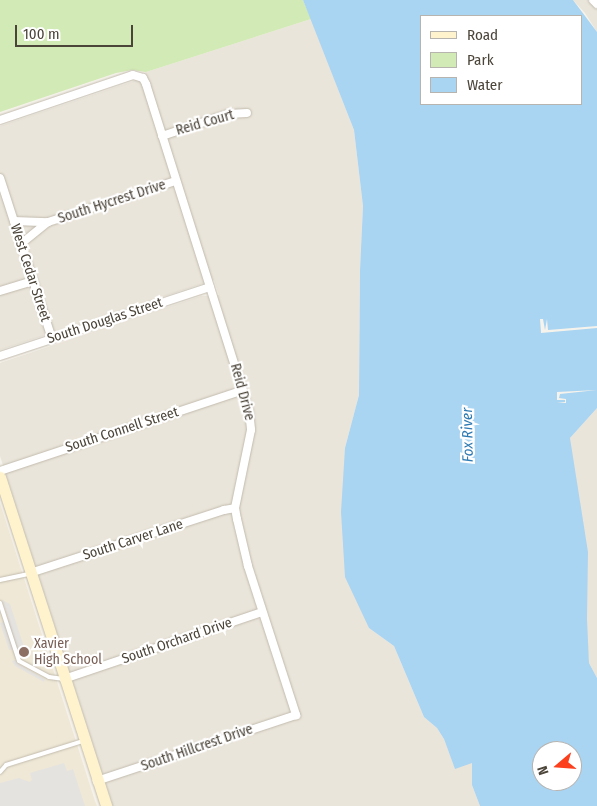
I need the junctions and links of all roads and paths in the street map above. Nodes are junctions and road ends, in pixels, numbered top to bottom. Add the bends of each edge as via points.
1 (593, 0) edge
2 (597, 4) edge
3 (247, 113) dead end
4 (0, 120) edge
5 (162, 136) junction
6 (176, 181) junction
7 (1, 183) edge
8 (14, 222) junction
9 (48, 222) junction
10 (22, 243) junction
11 (33, 281) junction
12 (210, 287) junction
13 (0, 291) edge
14 (52, 339) junction
15 (0, 356) edge
16 (243, 390) junction
17 (0, 471) edge
18 (0, 477) edge
19 (235, 508) junction
20 (30, 573) junction
21 (0, 580) edge
22 (0, 603) edge
23 (262, 612) junction
24 (64, 679) junction
25 (296, 714) joint
26 (84, 741) junction
27 (0, 772) edge
28 (97, 781) junction
29 (106, 806) edge

1 - 2 street
3 - 5 street, Reid Court via 228,114
4 - 5 street, Reid Drive via 138,75 146,84
5 - 6 street, Reid Drive
6 - 9 street, South Hycrest Drive
6 - 12 street, Reid Drive
7 - 8 street, West Cedar Street
8 - 9 street, South Hycrest Drive
8 - 10 street, West Cedar Street
9 - 10 street, South Hycrest Drive
10 - 11 street, West Cedar Street
11 - 13 street
11 - 14 street, West Cedar Street
12 - 14 street, South Douglas Street
12 - 16 street, Reid Drive
14 - 15 street, South Douglas Street
16 - 17 street, South Connell Street
16 - 19 street, Reid Drive via 251,430
18 - 20 main road
19 - 20 street, South Carver Lane
19 - 23 street, Reid Drive
20 - 21 lane
20 - 24 main road
22 - 24 lane via 19,661 48,677
23 - 24 street, South Orchard Drive
23 - 25 street, Reid Drive
24 - 26 main road
25 - 28 street, South Hillcrest Drive
26 - 27 lane via 6,765
26 - 28 main road
28 - 29 main road

